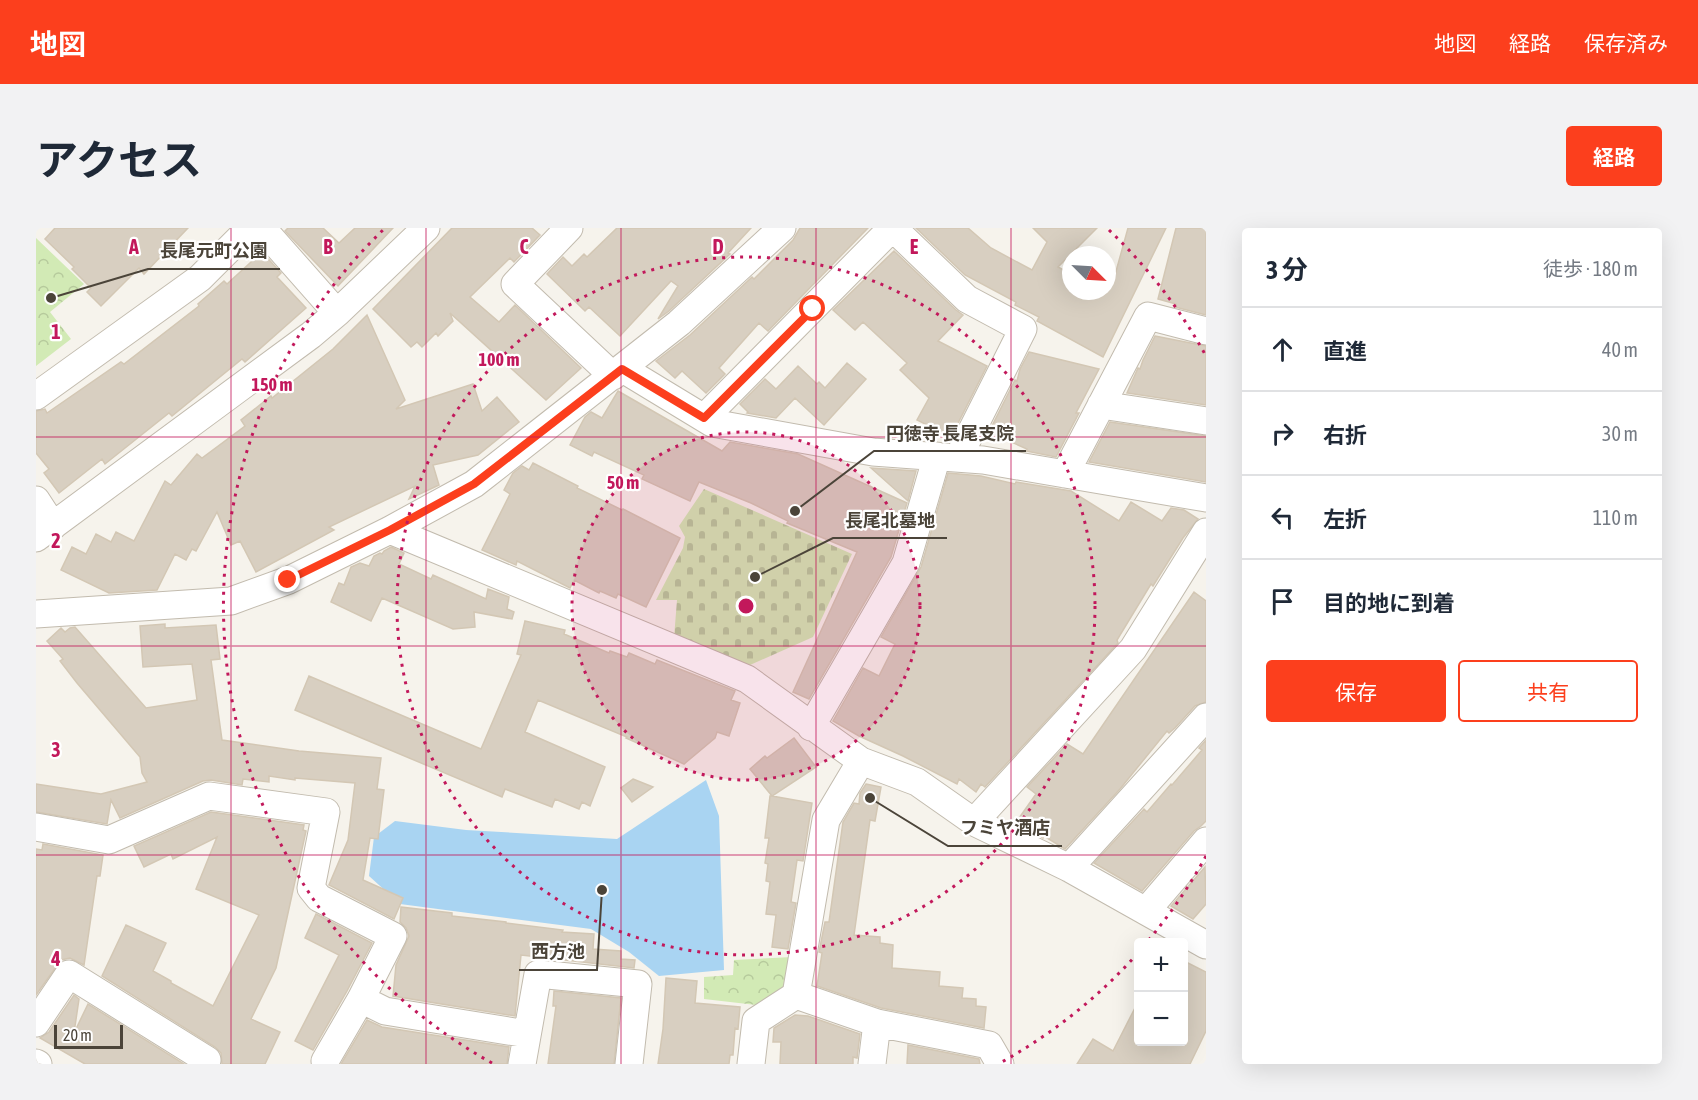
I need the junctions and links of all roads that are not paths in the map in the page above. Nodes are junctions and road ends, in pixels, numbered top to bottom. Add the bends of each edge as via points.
1 (250, 228) edge
2 (262, 228) edge
3 (426, 228) edge
4 (569, 228) edge
5 (782, 228) edge
6 (892, 228) edge
7 (337, 313) junction
8 (1206, 331) edge
9 (618, 372) junction
10 (36, 396) edge
11 (1101, 405) junction
12 (704, 418) junction
13 (1206, 421) edge
14 (948, 457) junction
15 (1065, 474) junction
16 (1206, 498) edge
17 (36, 500) edge
18 (390, 530) junction
19 (45, 532) edge
20 (1206, 532) edge
21 (36, 614) edge
22 (1206, 717) edge
23 (811, 727) junction
24 (861, 761) junction
25 (974, 822) junction
26 (36, 827) edge
27 (1206, 842) edge
28 (1069, 868) junction
29 (1146, 911) junction
30 (1206, 945) edge
31 (796, 995) junction
32 (362, 999) junction
33 (36, 1023) edge
34 (877, 1023) junction
35 (526, 1034) junction
36 (325, 1061) dead end
37 (205, 1064) edge
38 (522, 1064) edge
39 (629, 1064) edge
40 (751, 1064) edge
41 (872, 1064) edge
42 (1000, 1064) edge

1 - 10 street via 200,278
2 - 7 street
3 - 7 street
4 - 9 street via 515,284
5 - 9 street via 679,323
6 - 12 street
6 - 14 street via 967,299 1023,329
7 - 19 street
8 - 11 street via 1148,316
9 - 12 street
9 - 18 street via 474,484
11 - 13 street
11 - 15 street
12 - 14 street via 712,423 873,452
14 - 15 street via 983,459
14 - 23 street via 906,563
15 - 16 street
17 - 19 street
18 - 21 street via 288,580 231,601
18 - 23 street via 747,679
20 - 25 street via 1133,649
22 - 28 street
23 - 24 street
24 - 25 street via 917,782
24 - 31 street via 826,820
25 - 28 street
26 - 32 street via 109,840 209,796 326,812 311,888 320,898 393,936
27 - 29 street
28 - 29 street
29 - 30 street
31 - 34 street
31 - 40 street via 756,1021
32 - 35 street via 385,1011
32 - 36 street
33 - 37 street via 69,974 207,1060
34 - 41 street
34 - 42 street via 989,1045
35 - 38 street
35 - 39 street via 538,974 638,984

